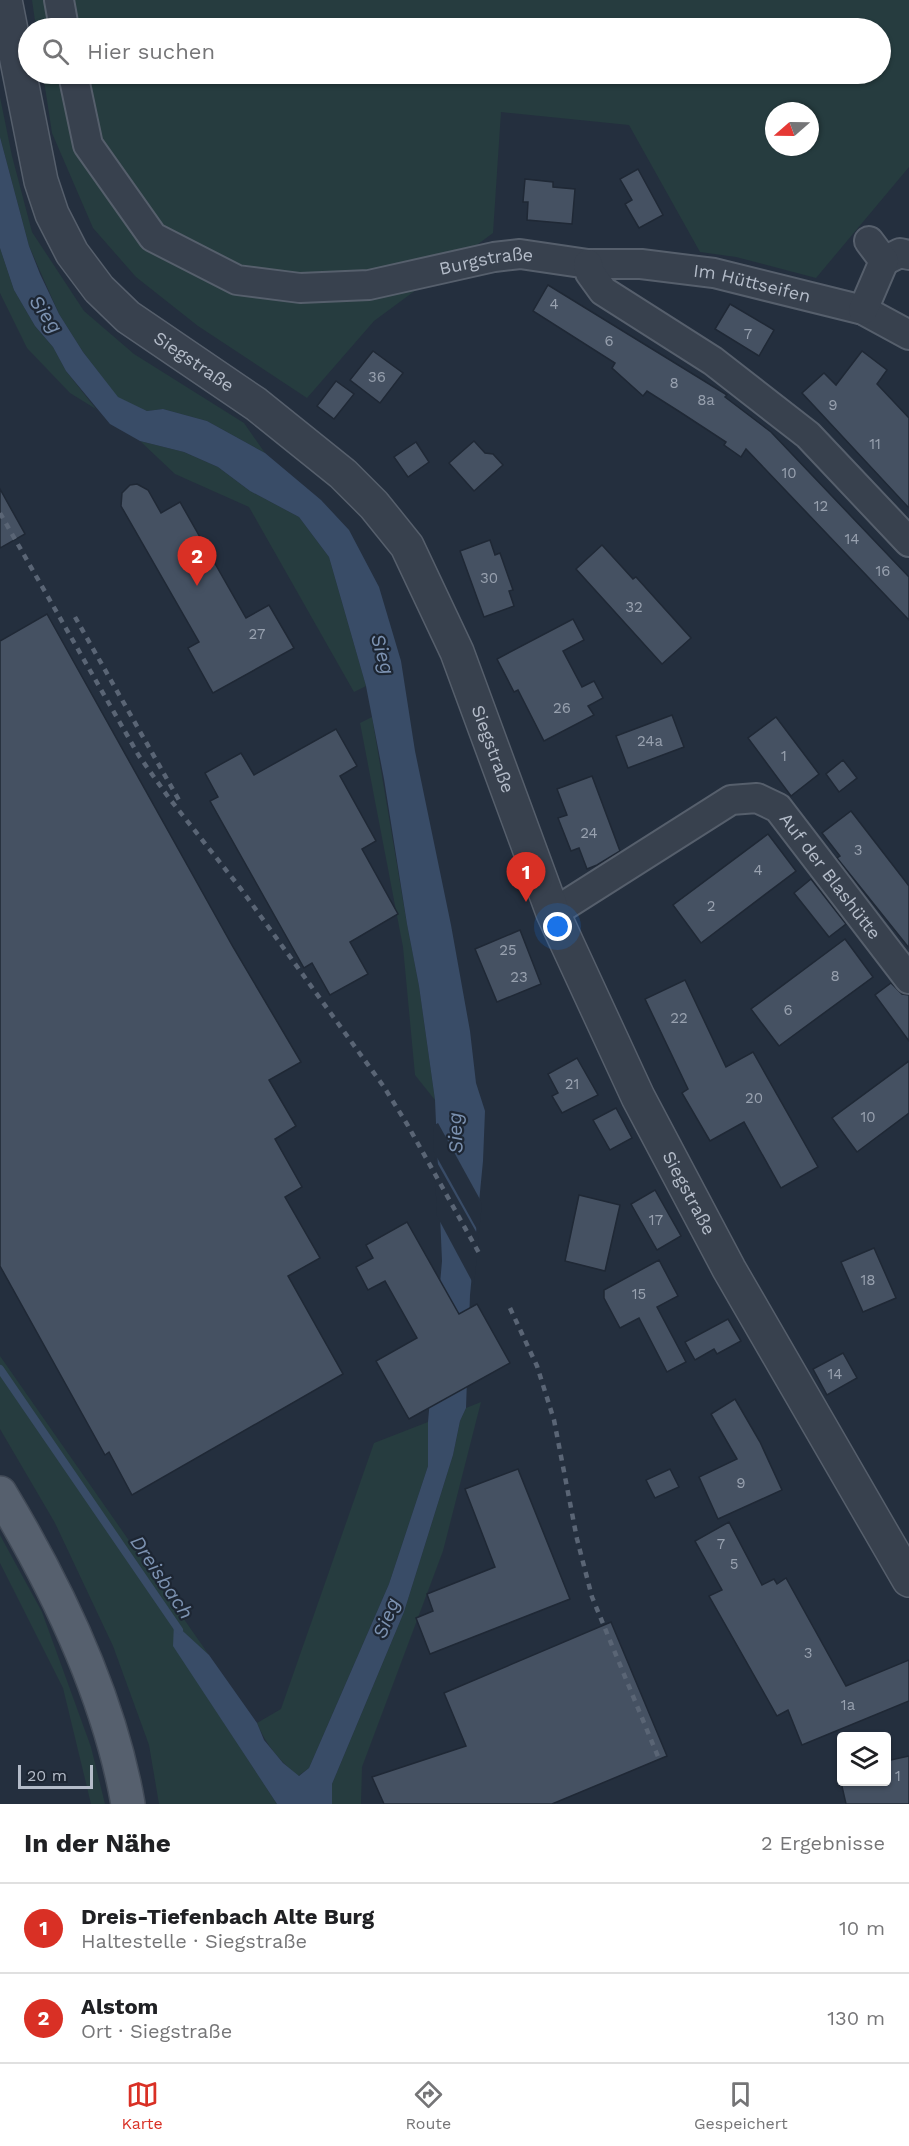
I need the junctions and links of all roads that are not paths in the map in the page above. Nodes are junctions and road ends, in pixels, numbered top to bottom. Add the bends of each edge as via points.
1 (5, 0) edge
2 (59, 0) edge
3 (62, 18) edge
4 (18, 65) edge
5 (22, 84) edge
6 (75, 84) edge
7 (887, 252) edge
8 (588, 264) junction
9 (863, 310) junction
10 (909, 335) edge
11 (909, 542) edge
12 (553, 913) junction
13 (909, 980) edge
14 (0, 1493) edge
15 (909, 1580) edge
16 (128, 1804) edge

1 - 4 street, Siegstraße
2 - 3 street
5 - 12 street, Siegstraße via 41,181 52,214 72,253 99,289 128,316 256,404 343,474 407,546 457,652
6 - 8 street, Burgstraße via 88,145 153,237 237,280 300,288 369,285 494,256 520,254
7 - 9 street
8 - 9 street, Im Hüttseifen via 641,264 714,273
8 - 11 street via 603,291 713,361 808,435
9 - 10 street, Im Hüttseifen
12 - 13 street, Auf der Blashütte via 731,800 757,798 778,808
12 - 15 street, Siegstraße via 638,1097 729,1269
14 - 16 main road via 66,1613 100,1702 124,1776

